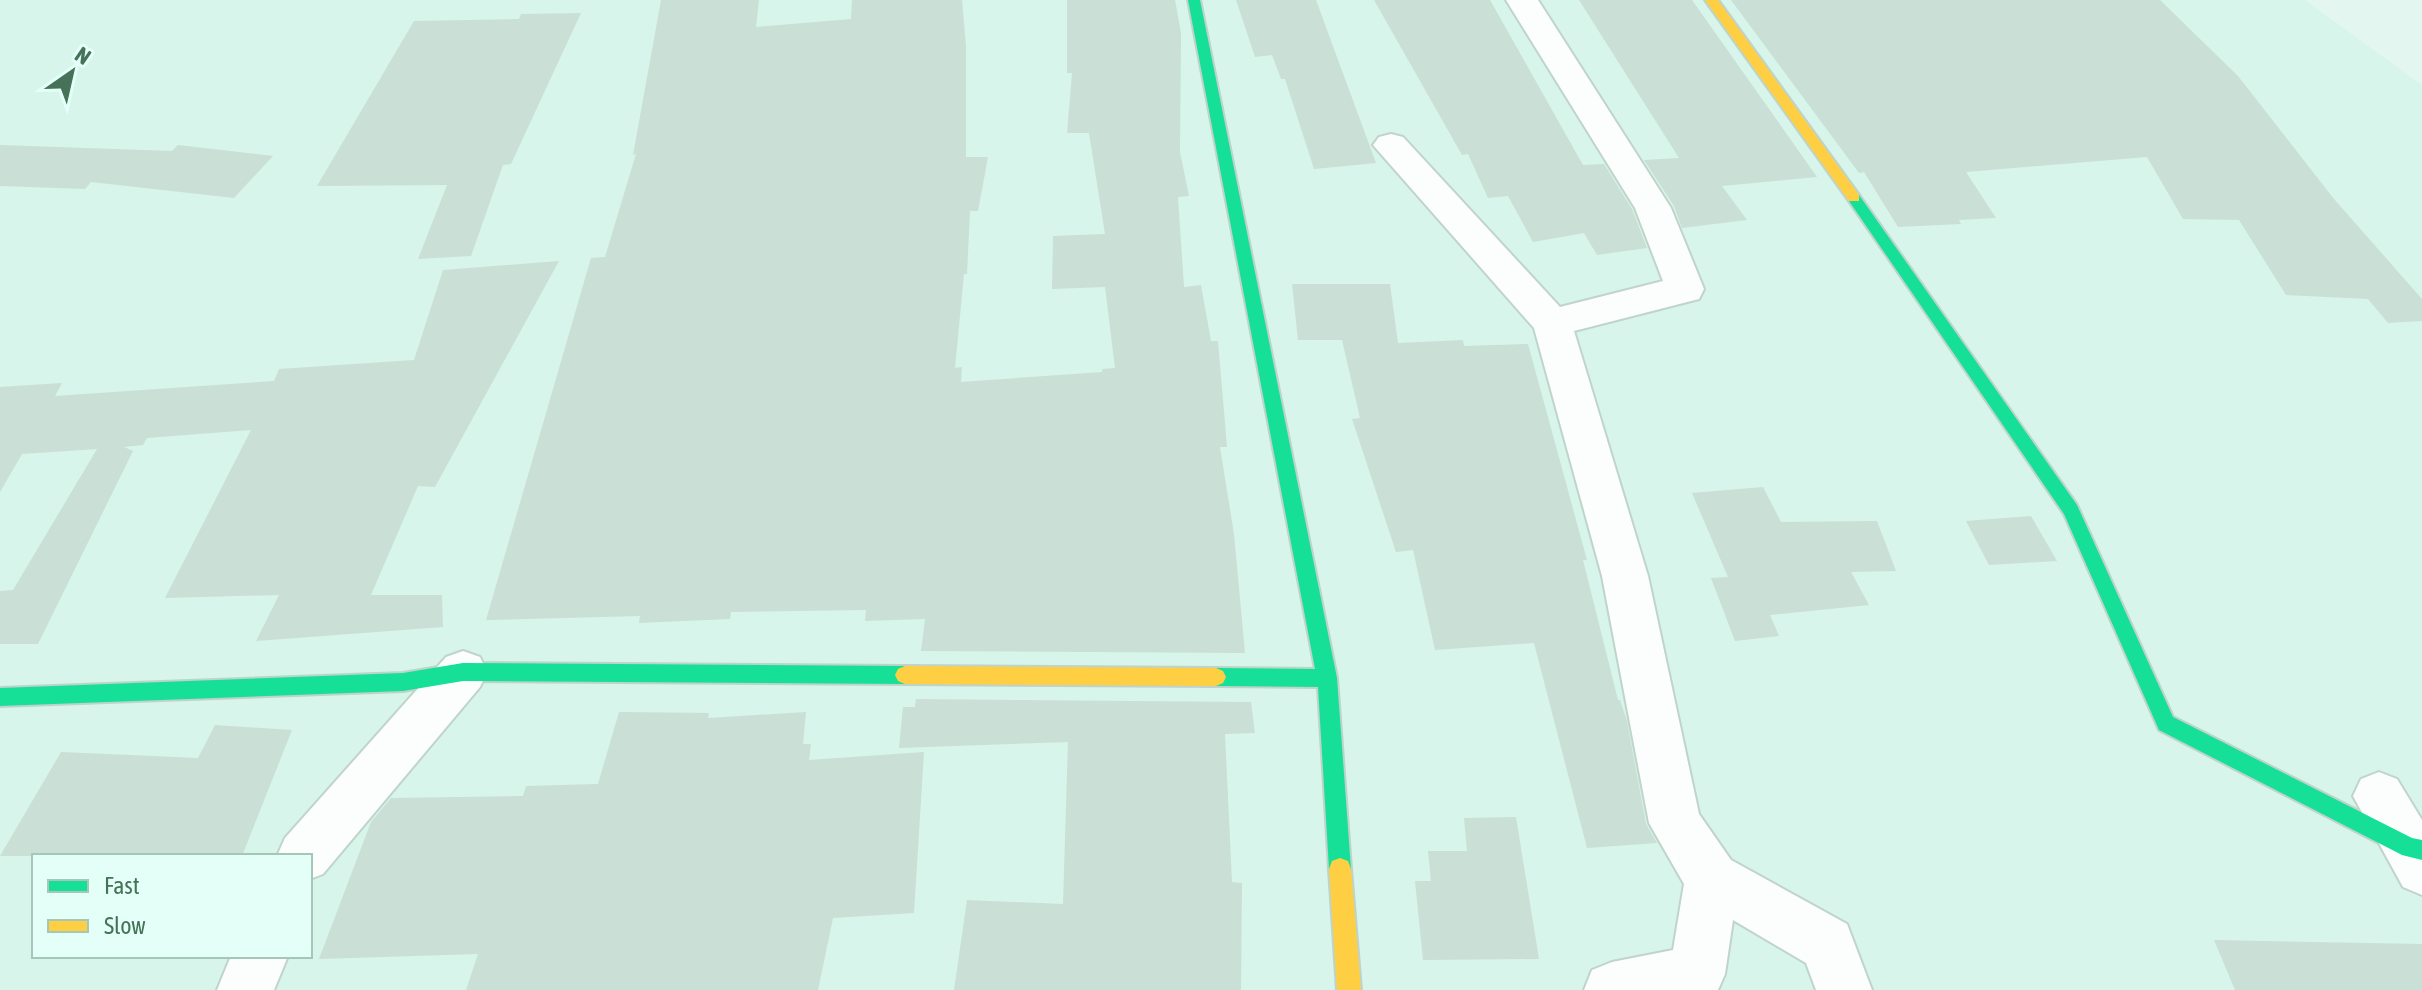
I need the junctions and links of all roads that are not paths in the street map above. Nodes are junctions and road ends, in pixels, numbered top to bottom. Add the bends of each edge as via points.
1 (1194, 0) edge
2 (1522, 0) edge
3 (1711, 0) edge
4 (1391, 145) dead end
5 (1552, 323) junction
6 (463, 672) junction
7 (1327, 678) junction
8 (0, 697) edge
9 (2379, 796) dead end
10 (306, 854) edge
11 (2418, 856) edge
12 (1712, 879) junction
13 (259, 958) edge
14 (1693, 982) edge
15 (245, 990) edge
16 (1349, 990) edge
17 (1612, 990) edge
18 (1844, 990) edge

1 - 7 street
2 - 5 street via 1653,208 1685,289
3 - 11 street via 2071,510 2166,723
4 - 5 street
5 - 12 street via 1625,576 1675,823
6 - 7 street
6 - 8 street via 403,682
6 - 10 street
7 - 16 street
9 - 11 street
12 - 14 street
12 - 18 street via 1827,944
13 - 15 street
14 - 17 street

